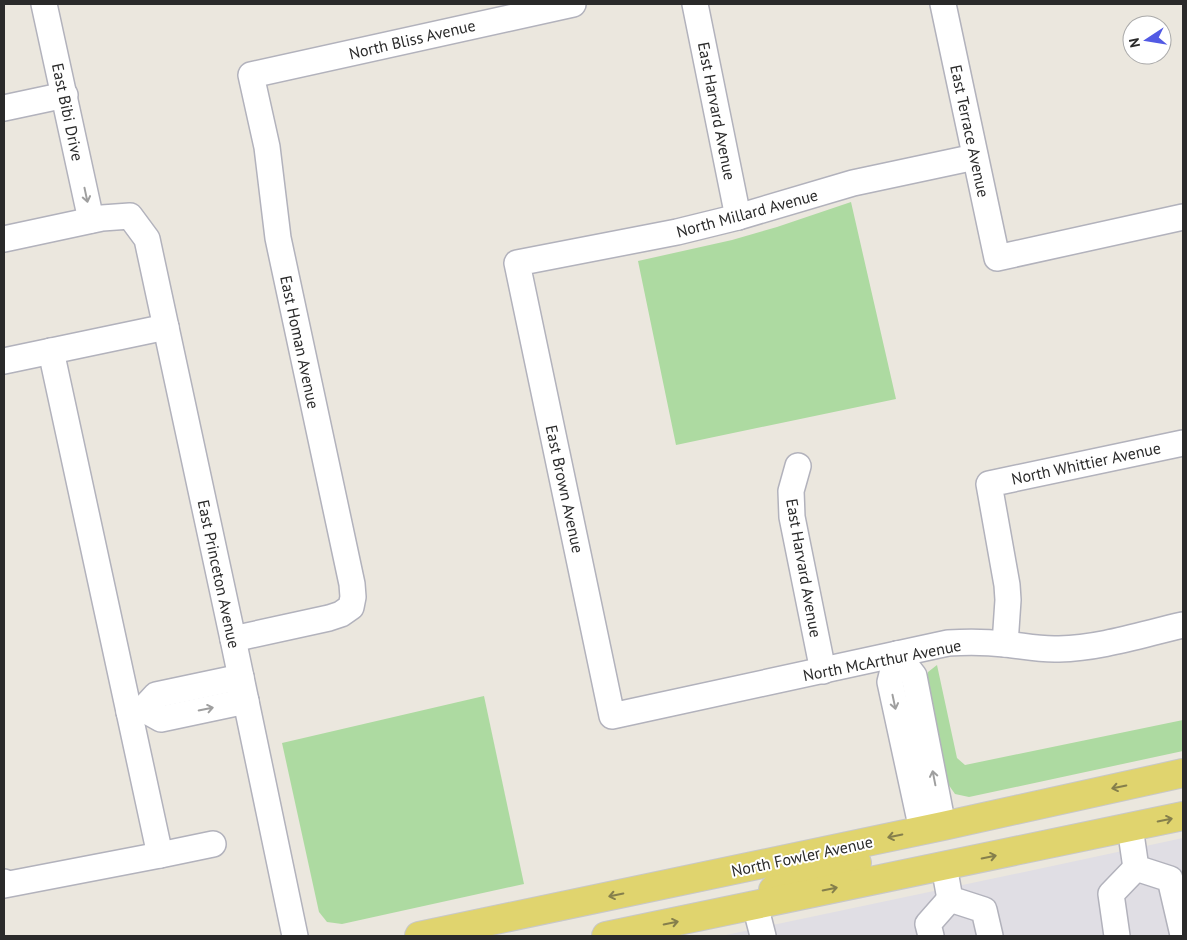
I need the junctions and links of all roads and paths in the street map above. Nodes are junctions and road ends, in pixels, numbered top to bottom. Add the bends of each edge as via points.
1 (44, 4) edge
2 (573, 4) edge
3 (695, 4) edge
4 (943, 4) edge
5 (252, 75) joint
6 (65, 95) junction
7 (4, 108) edge
8 (975, 157) junction
9 (738, 217) junction
10 (1183, 217) edge
11 (91, 220) junction
12 (4, 239) edge
13 (517, 263) joint
14 (166, 327) junction
15 (51, 351) junction
16 (4, 361) edge
17 (1183, 443) edge
18 (798, 466) dead end
19 (1183, 625) edge
20 (234, 639) junction
21 (1005, 644) junction
22 (896, 654) junction
23 (823, 671) junction
24 (241, 677) junction
25 (246, 701) junction
26 (175, 703) junction
27 (136, 710) junction
28 (612, 716) joint
29 (1183, 773) edge
30 (1183, 816) edge
31 (1130, 827) junction
32 (932, 828) junction
33 (213, 844) dead end
34 (160, 855) junction
35 (944, 866) junction
36 (1136, 868) junction
37 (4, 882) edge
38 (950, 899) junction
39 (757, 904) junction
40 (1183, 935) edge
41 (295, 936) edge
42 (419, 936) edge
43 (606, 936) edge
44 (763, 936) edge
45 (931, 936) edge
46 (990, 936) edge
47 (1117, 936) edge

1 - 6 street, East Bibi Drive
2 - 5 street, North Bliss Avenue
3 - 9 street, East Harvard Avenue
4 - 8 street, East Terrace Avenue
5 - 20 street, East Homan Avenue via 268,154 278,238 352,584 352,597 351,608 342,614
6 - 7 street
6 -> 11 street, East Bibi Drive
8 - 9 street, North Millard Avenue via 854,183
8 - 10 street, East Terrace Avenue via 997,258
9 - 13 street, North Millard Avenue
11 - 12 street
11 - 14 street, East Princeton Avenue via 130,216 147,239
13 - 28 street, East Brown Avenue
14 - 15 street
14 - 20 street, East Princeton Avenue
15 - 16 street
15 - 27 street
17 - 21 street, North Whittier Avenue via 989,484 1007,585
18 - 23 street, East Harvard Avenue via 791,490 792,516
19 - 21 street, North McArthur Avenue via 1081,647 1038,650
20 - 24 street, East Princeton Avenue
21 - 22 street, North McArthur Avenue via 969,642
22 - 23 street, North McArthur Avenue
22 - 32 street via 914,676
23 - 28 street, North McArthur Avenue
24 - 25 street, East Princeton Avenue
24 - 26 street
26 -> 25 street
25 - 41 street, East Princeton Avenue
26 - 27 street via 156,695
27 - 34 street
29 -> 32 main road, North Fowler Avenue
31 -> 30 main road
35 -> 31 main road
31 - 36 street
32 - 39 main road via 940,835 923,848 782,880
32 -> 42 main road, North Fowler Avenue
33 - 34 street
34 - 37 street via 4,886
35 - 38 street
39 -> 35 main road
36 - 40 street via 1170,879
36 - 47 street via 1111,894
38 - 45 street via 928,924
38 - 46 street via 984,910
43 -> 39 main road
39 - 44 street

